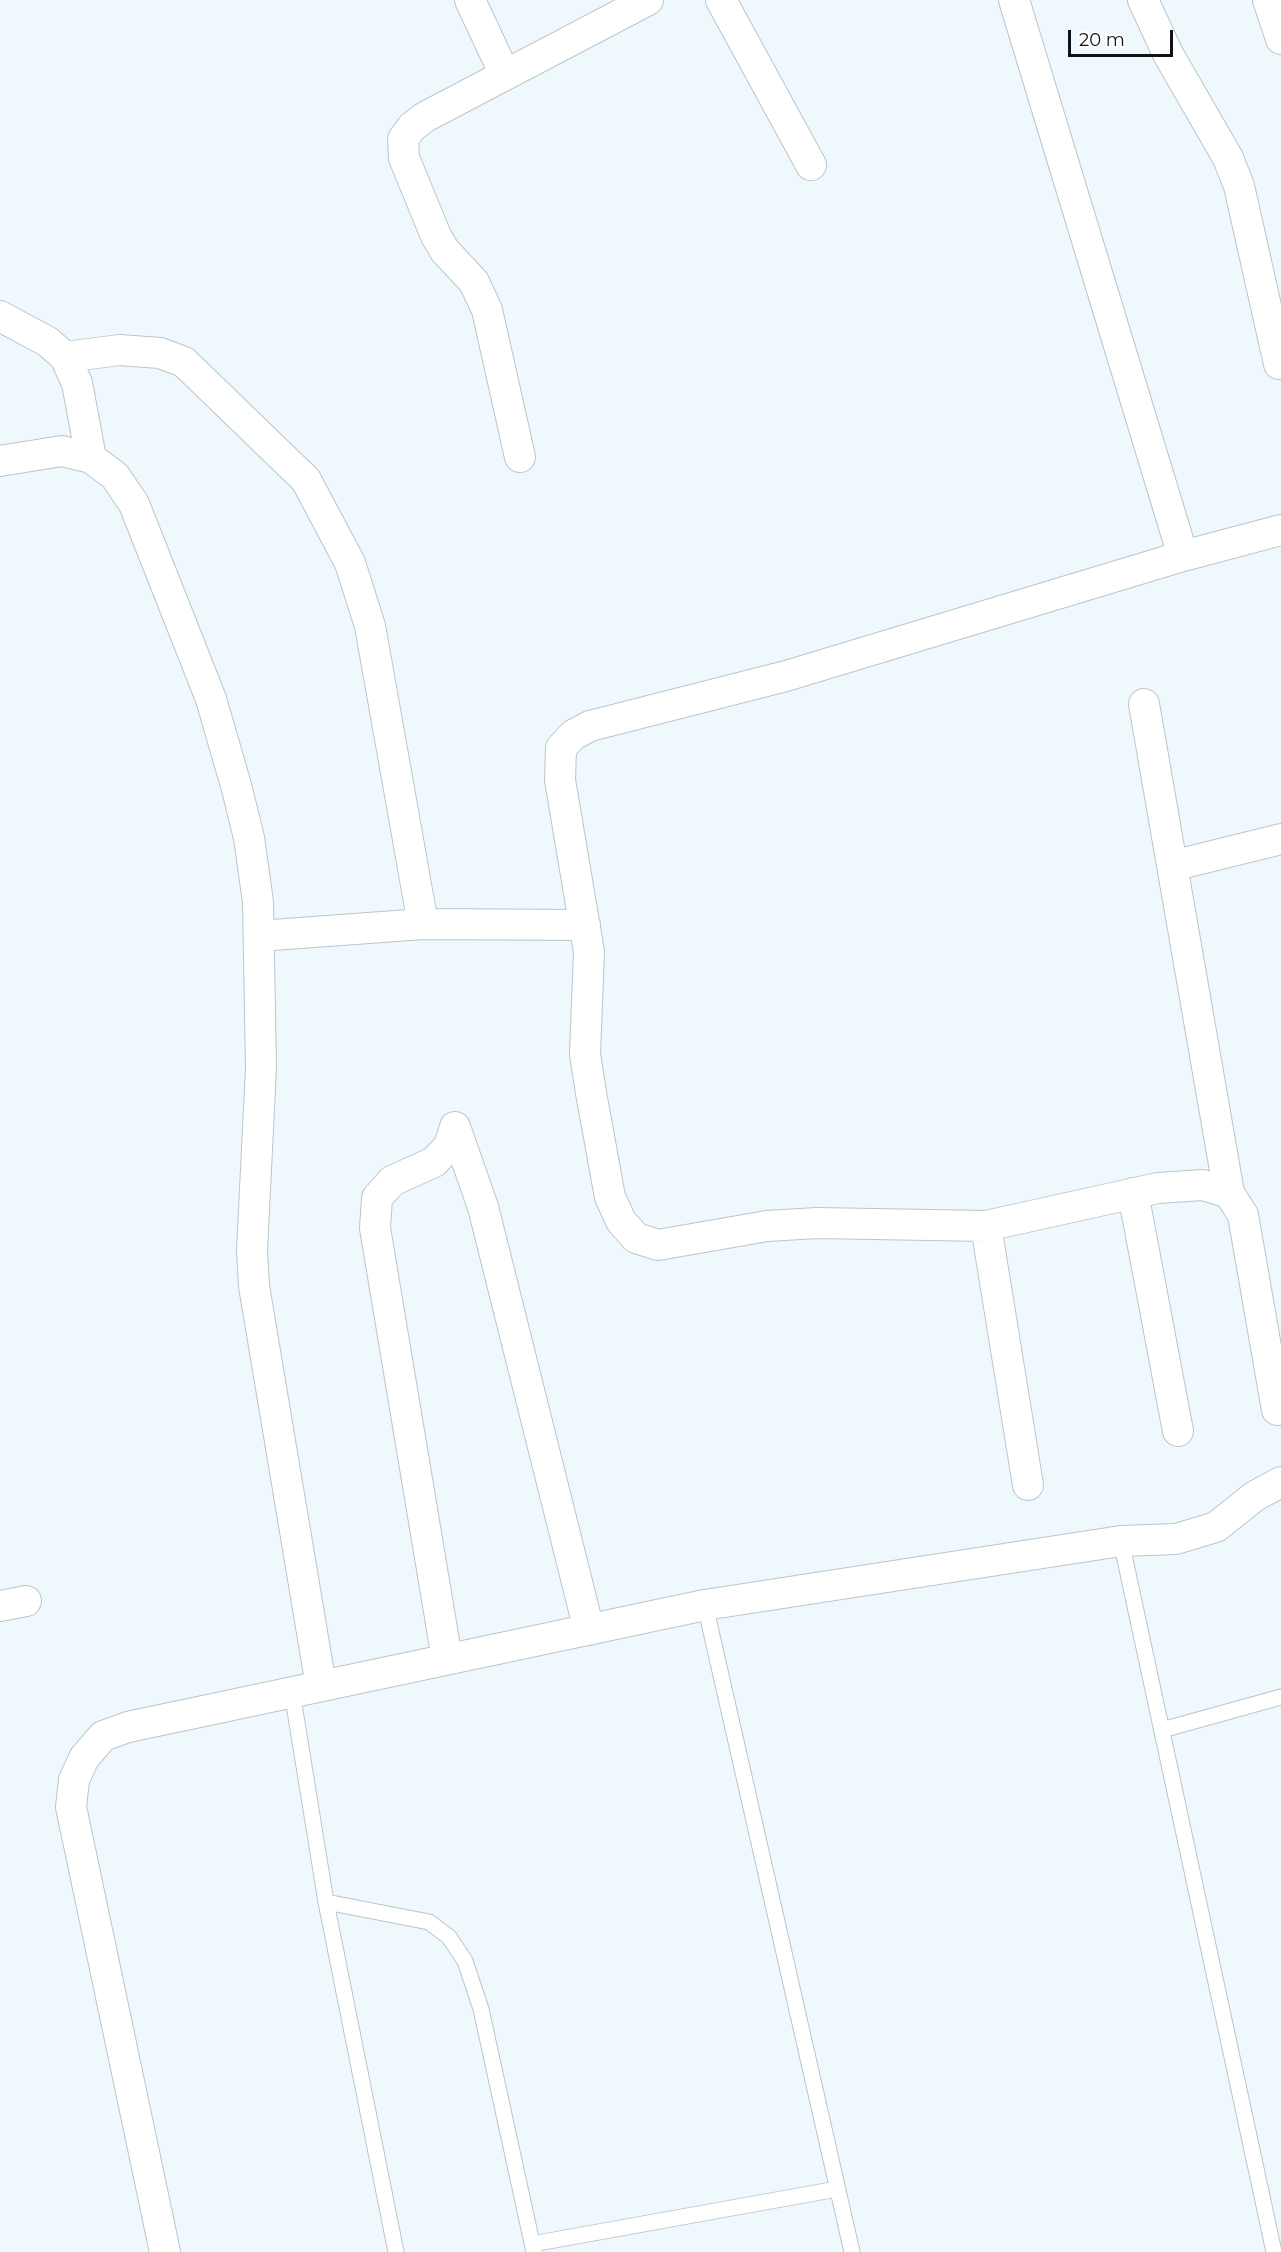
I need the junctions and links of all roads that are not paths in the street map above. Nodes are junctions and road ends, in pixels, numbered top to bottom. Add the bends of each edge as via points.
1 (470, 0) edge
2 (648, 0) edge
3 (721, 0) edge
4 (1014, 0) edge
5 (1143, 0) edge
6 (1268, 0) edge
7 (1281, 39) edge
8 (505, 75) junction
9 (812, 165) dead end
10 (0, 316) edge
11 (65, 357) junction
12 (1279, 364) dead end
13 (520, 457) dead end
14 (91, 458) junction
15 (0, 461) edge
16 (1281, 530) edge
17 (1183, 556) junction
18 (1144, 704) dead end
19 (1281, 840) edge
20 (1172, 866) junction
21 (423, 924) junction
22 (585, 925) junction
23 (259, 936) junction
24 (1133, 1193) junction
25 (1229, 1193) junction
26 (986, 1226) junction
27 (1276, 1410) dead end
28 (1178, 1431) dead end
29 (1281, 1482) edge
30 (1028, 1485) dead end
31 (1121, 1541) junction
32 (705, 1605) junction
33 (590, 1630) junction
34 (447, 1659) junction
35 (321, 1686) junction
36 (292, 1692) junction
37 (1281, 1697) edge
38 (1162, 1730) junction
39 (326, 1902) junction
40 (837, 2189) junction
41 (533, 2248) edge
42 (165, 2252) edge
43 (396, 2252) edge
44 (852, 2252) edge
45 (1274, 2252) edge

1 - 8 street
2 - 8 street
3 - 9 street
4 - 17 street
5 - 12 street via 1168,54 1228,158 1239,186
6 - 7 street
8 - 13 street via 425,117 403,139 404,158 436,236 474,282 487,310
10 - 11 street via 48,342
11 - 14 street via 77,383
11 - 21 street via 120,350 160,353 184,362 306,480 350,563 370,626
14 - 15 street via 62,451
14 - 23 street via 115,476 134,504 211,699 249,838
16 - 17 street
17 - 22 street via 786,676 590,726 573,735 561,748 560,780
18 - 20 street
19 - 20 street
20 - 25 street
21 - 22 street
21 - 23 street
22 - 26 street via 589,952 585,1054 591,1093 610,1197 621,1221 636,1238 658,1245 767,1226 817,1223
23 - 35 street via 261,1068 252,1251 254,1286
24 - 25 street via 1203,1185
24 - 26 street
24 - 28 street
25 - 27 street via 1243,1215
26 - 30 street
29 - 31 street via 1255,1496 1216,1527 1176,1539
31 - 32 street
31 - 38 lane
32 - 33 street
32 - 40 lane
33 - 34 street
33 - 34 street via 483,1207 455,1127 448,1146 434,1162 392,1181 377,1198 375,1228
34 - 35 street
35 - 36 street
36 - 39 lane
36 - 42 street via 128,1727 103,1736 84,1758 74,1780 71,1807
37 - 38 lane
38 - 45 lane
39 - 41 lane via 429,1922 449,1937 465,1961 481,2009
39 - 43 lane
40 - 41 lane
40 - 44 lane

